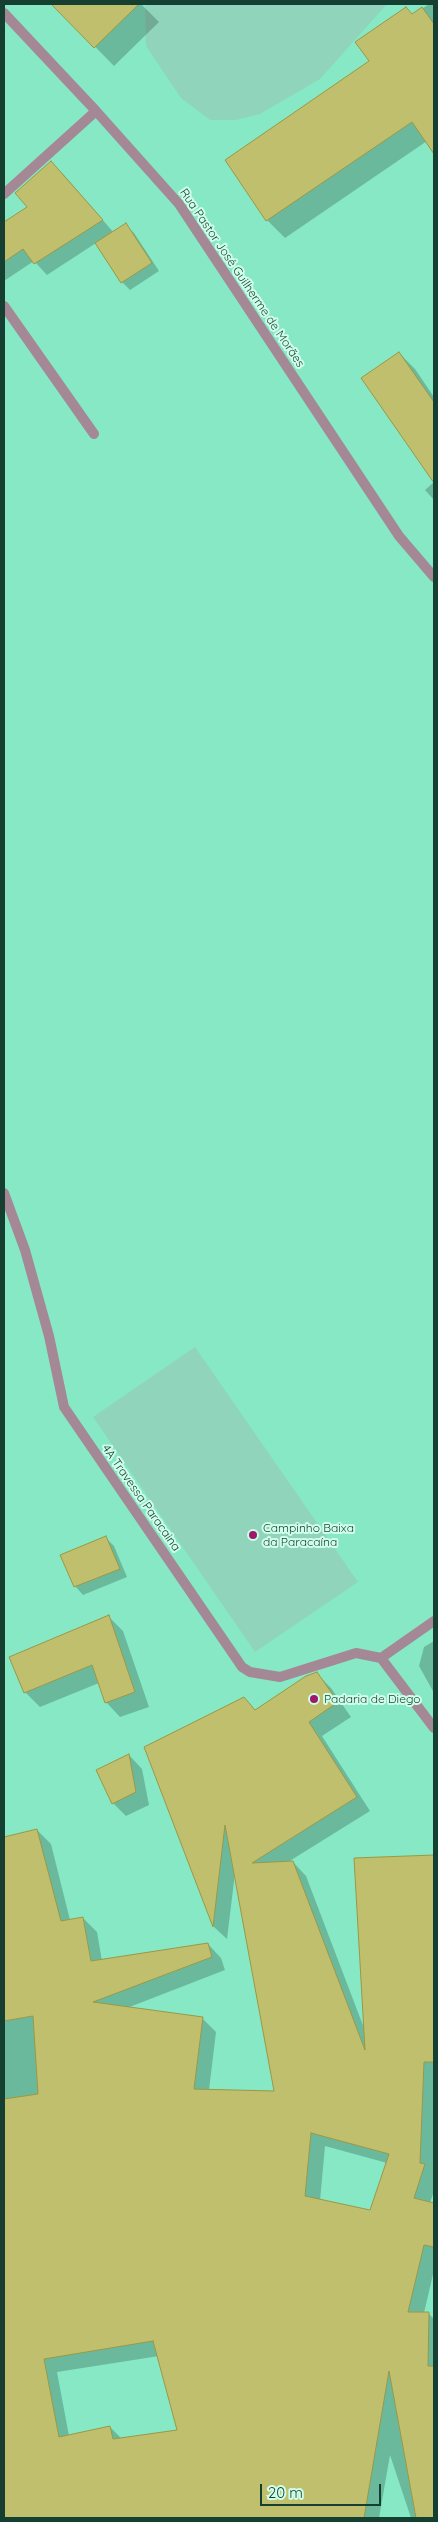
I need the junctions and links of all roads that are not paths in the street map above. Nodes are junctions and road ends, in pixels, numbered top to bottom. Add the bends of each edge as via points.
1 (4, 13) edge
2 (96, 111) junction
3 (4, 194) edge
4 (4, 306) edge
5 (94, 434) dead end
6 (434, 577) edge
7 (4, 1193) edge
8 (434, 1621) edge
9 (381, 1658) junction
10 (434, 1728) edge

1 - 2 street, Rua Pastor José Guilherme de Morães
2 - 3 street
2 - 6 street, Rua Pastor José Guilherme de Morães via 179,204 399,536
4 - 5 street
7 - 9 street, 4A Travessa Paracaina via 44,1317 64,1407 242,1667 250,1672 280,1677 356,1653
8 - 9 street
9 - 10 street

